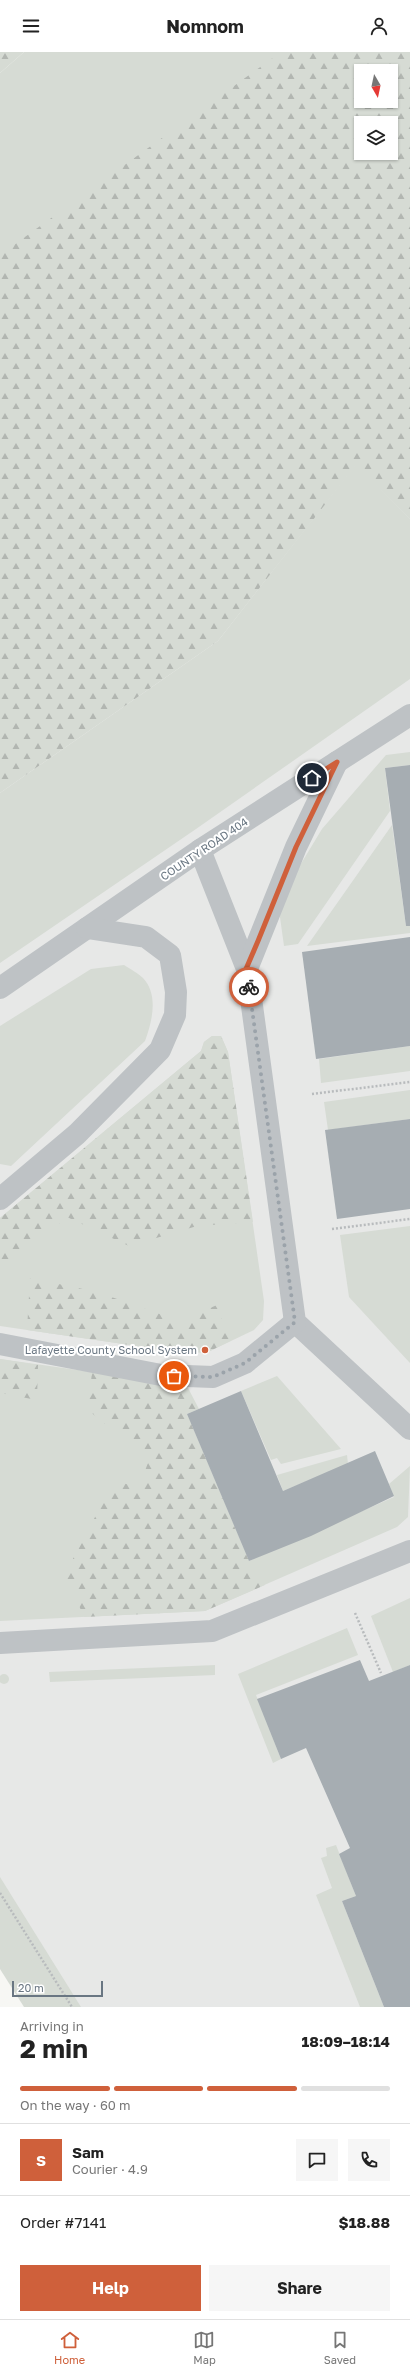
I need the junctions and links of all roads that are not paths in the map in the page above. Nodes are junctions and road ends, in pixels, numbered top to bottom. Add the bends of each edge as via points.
1 (408, 717) edge
2 (337, 762) junction
3 (200, 850) junction
4 (87, 928) junction
5 (246, 969) junction
6 (0, 988) edge
7 (0, 1199) edge
8 (295, 1322) junction
9 (0, 1344) edge
10 (410, 1429) edge
11 (410, 1551) edge
12 (0, 1642) edge

1 - 2 street, COUNTY ROAD 404
2 - 3 street, COUNTY ROAD 404
2 - 5 street via 296,847
3 - 4 street, COUNTY ROAD 404
3 - 5 street
4 - 6 street, COUNTY ROAD 404
4 - 7 street via 146,937 170,955 176,992 175,1015 160,1050 77,1134
5 - 8 street
8 - 9 street via 245,1363 213,1377 161,1375
8 - 10 street
11 - 12 street via 212,1631

